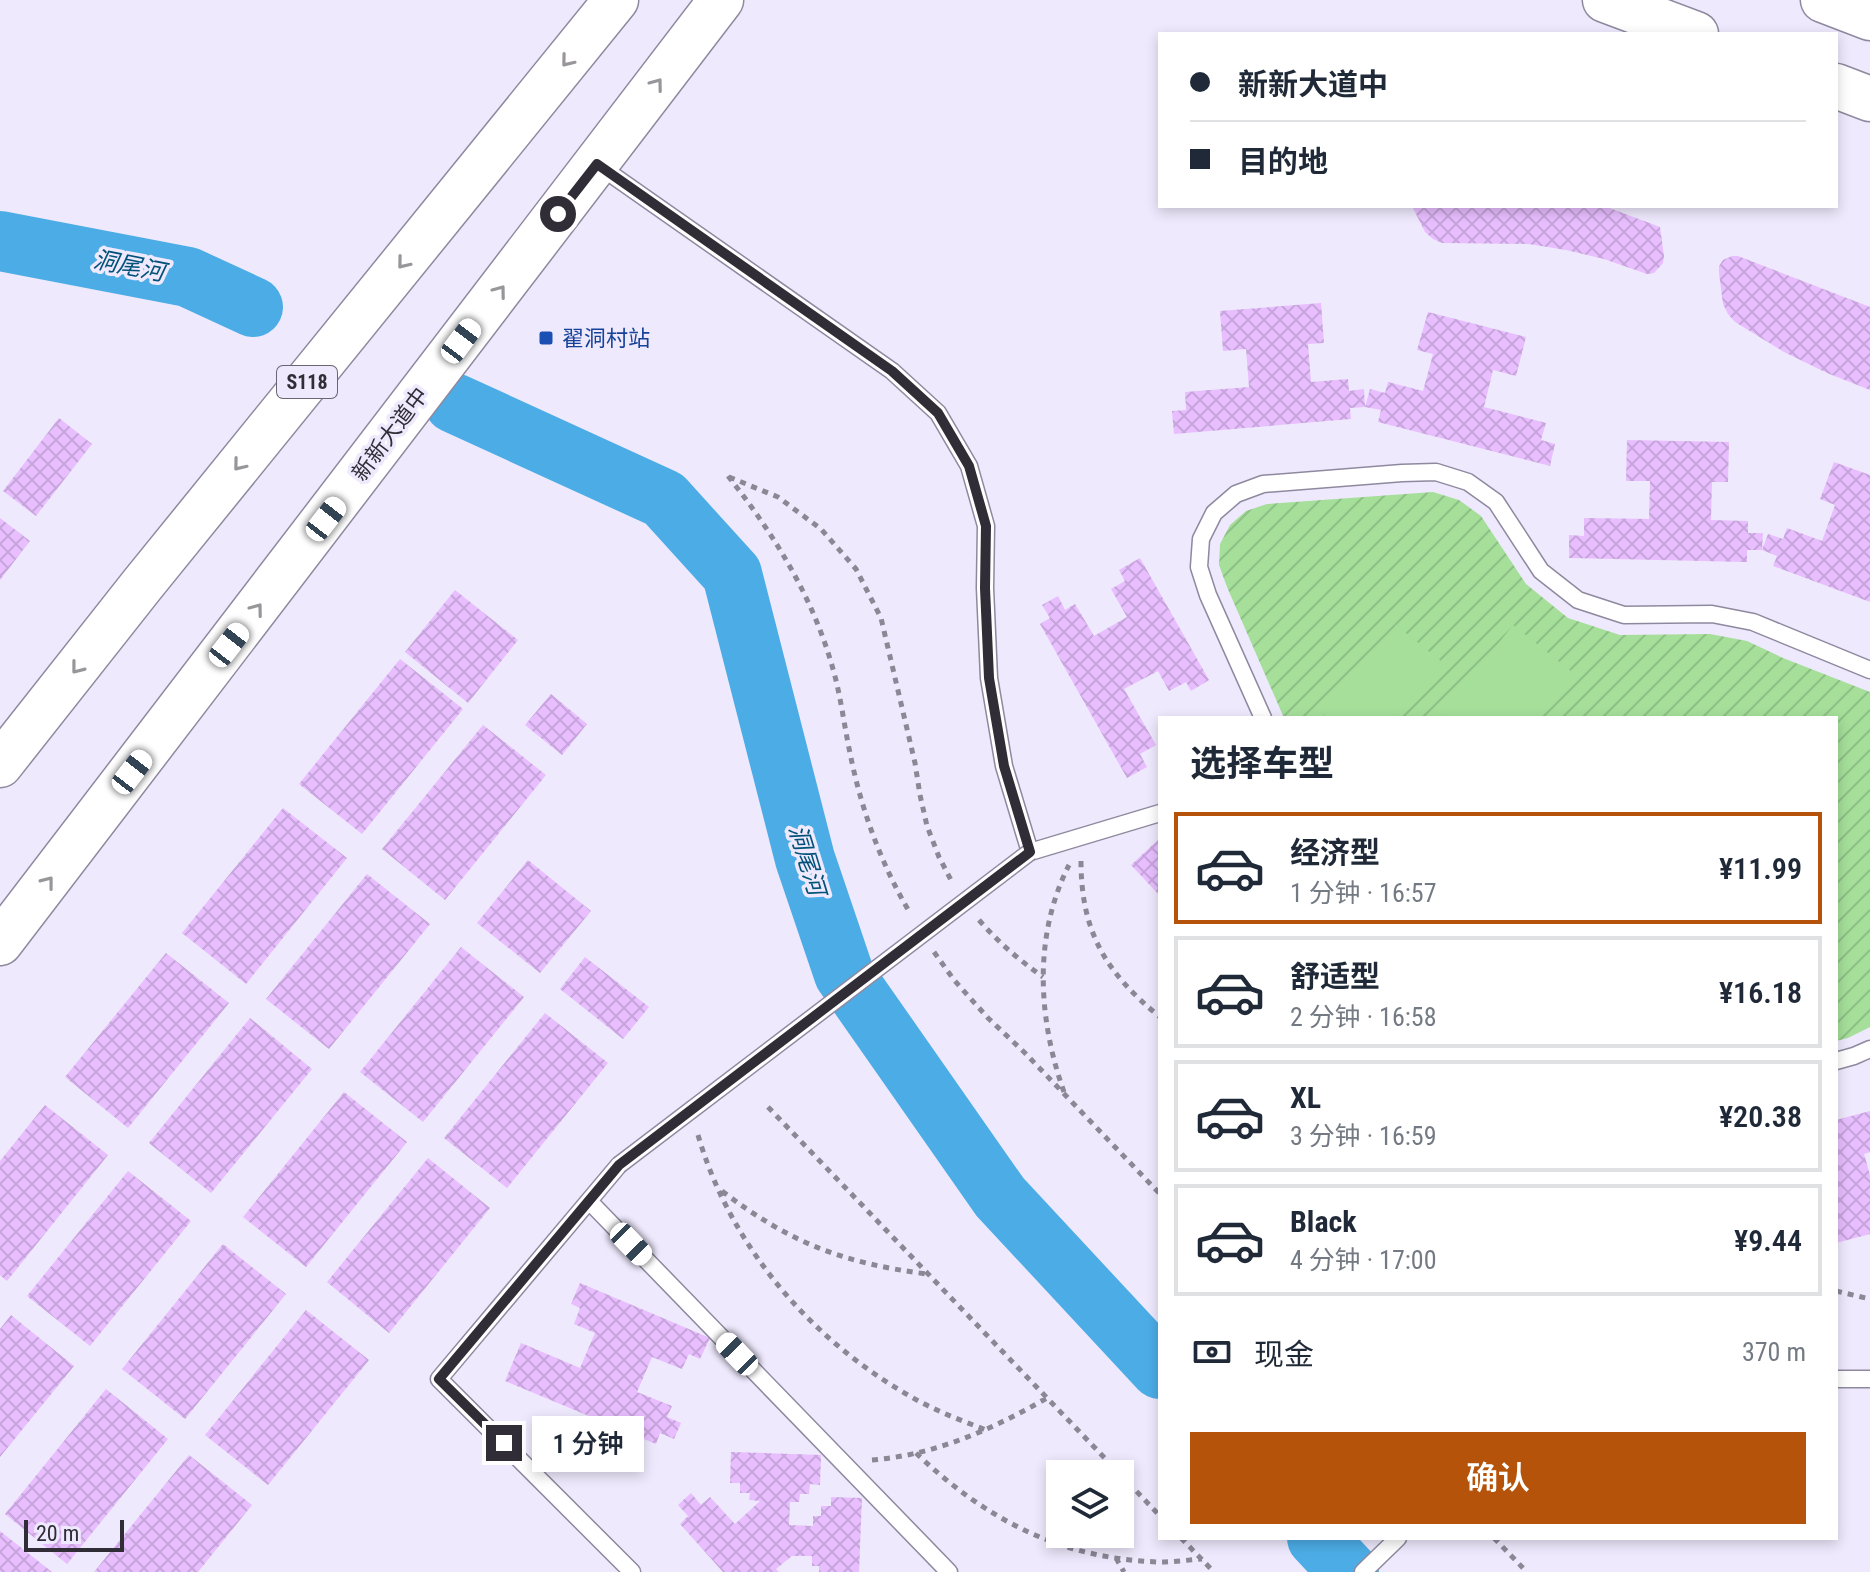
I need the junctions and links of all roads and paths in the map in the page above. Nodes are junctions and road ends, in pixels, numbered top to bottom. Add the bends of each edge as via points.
1 (616, 0) edge
2 (721, 0) edge
3 (1605, 0) edge
4 (1823, 0) edge
5 (1870, 18) edge
6 (1691, 32) edge
7 (1838, 87) edge
8 (1870, 99) edge
9 (597, 164) junction
10 (1870, 670) edge
11 (1262, 716) edge
12 (0, 765) edge
13 (1158, 814) edge
14 (1084, 836) junction
15 (1030, 852) junction
16 (954, 885) dead end
17 (972, 912) dead end
18 (912, 917) dead end
19 (0, 943) edge
20 (932, 950) dead end
21 (1043, 977) junction
22 (1158, 1015) edge
23 (1870, 1049) edge
24 (1838, 1060) edge
25 (1066, 1097) junction
26 (768, 1107) dead end
27 (691, 1111) junction
28 (718, 1188) junction
29 (1157, 1188) edge
30 (589, 1201) junction
31 (927, 1274) junction
32 (1838, 1291) edge
33 (1870, 1299) edge
34 (1838, 1379) edge
35 (1870, 1379) edge
36 (1047, 1398) junction
37 (986, 1430) junction
38 (916, 1453) junction
39 (1107, 1460) edge
40 (843, 1463) junction
41 (1134, 1489) edge
42 (1158, 1514) edge
43 (1183, 1540) edge
44 (1396, 1540) edge
45 (1496, 1540) edge
46 (1116, 1558) junction
47 (1202, 1559) junction
48 (1523, 1568) dead end
49 (632, 1572) edge
50 (949, 1572) edge
51 (1124, 1572) edge
52 (1214, 1572) edge
53 (1363, 1572) edge

1 -> 12 main road, S118
9 -> 2 main road, 新新大道中
3 - 6 main road
4 - 5 main road
7 - 8 main road
9 - 15 lane via 892,371 938,413 969,466 986,526 989,678 1004,766
19 -> 9 main road, 新新大道中
10 - 11 lane via 1753,622 1712,614 1624,615 1578,600 1541,571 1496,502 1468,482 1436,472 1402,473 1263,484 1236,494 1214,513 1201,539 1199,567
13 - 14 lane
14 - 15 lane
14 - 21 path via 1054,904
14 - 22 path via 1082,888 1094,937 1121,981
15 - 27 lane, bridge
16 - 18 path via 927,826 881,618 856,569 821,529 778,497 728,476 779,547 818,625 862,801 878,849
17 - 21 path
20 - 25 path via 988,1018
21 - 25 path via 1048,1038
23 - 24 lane
25 - 29 path
26 - 31 path
27 - 28 path
27 - 30 lane, bridge via 619,1165
28 - 31 path via 748,1212 816,1248 852,1261
28 - 37 path via 783,1293 842,1351 911,1397
30 - 40 lane
30 - 49 lane via 439,1379
31 - 36 path
32 - 33 path
34 - 35 lane
36 - 37 path
36 - 39 path
37 - 38 path
38 - 40 path
38 - 46 path via 974,1503 1007,1522 1042,1539
40 - 50 lane
41 - 42 path
43 - 47 path
44 - 53 lane
45 - 48 path
46 - 47 path
46 - 51 path
47 - 52 path

